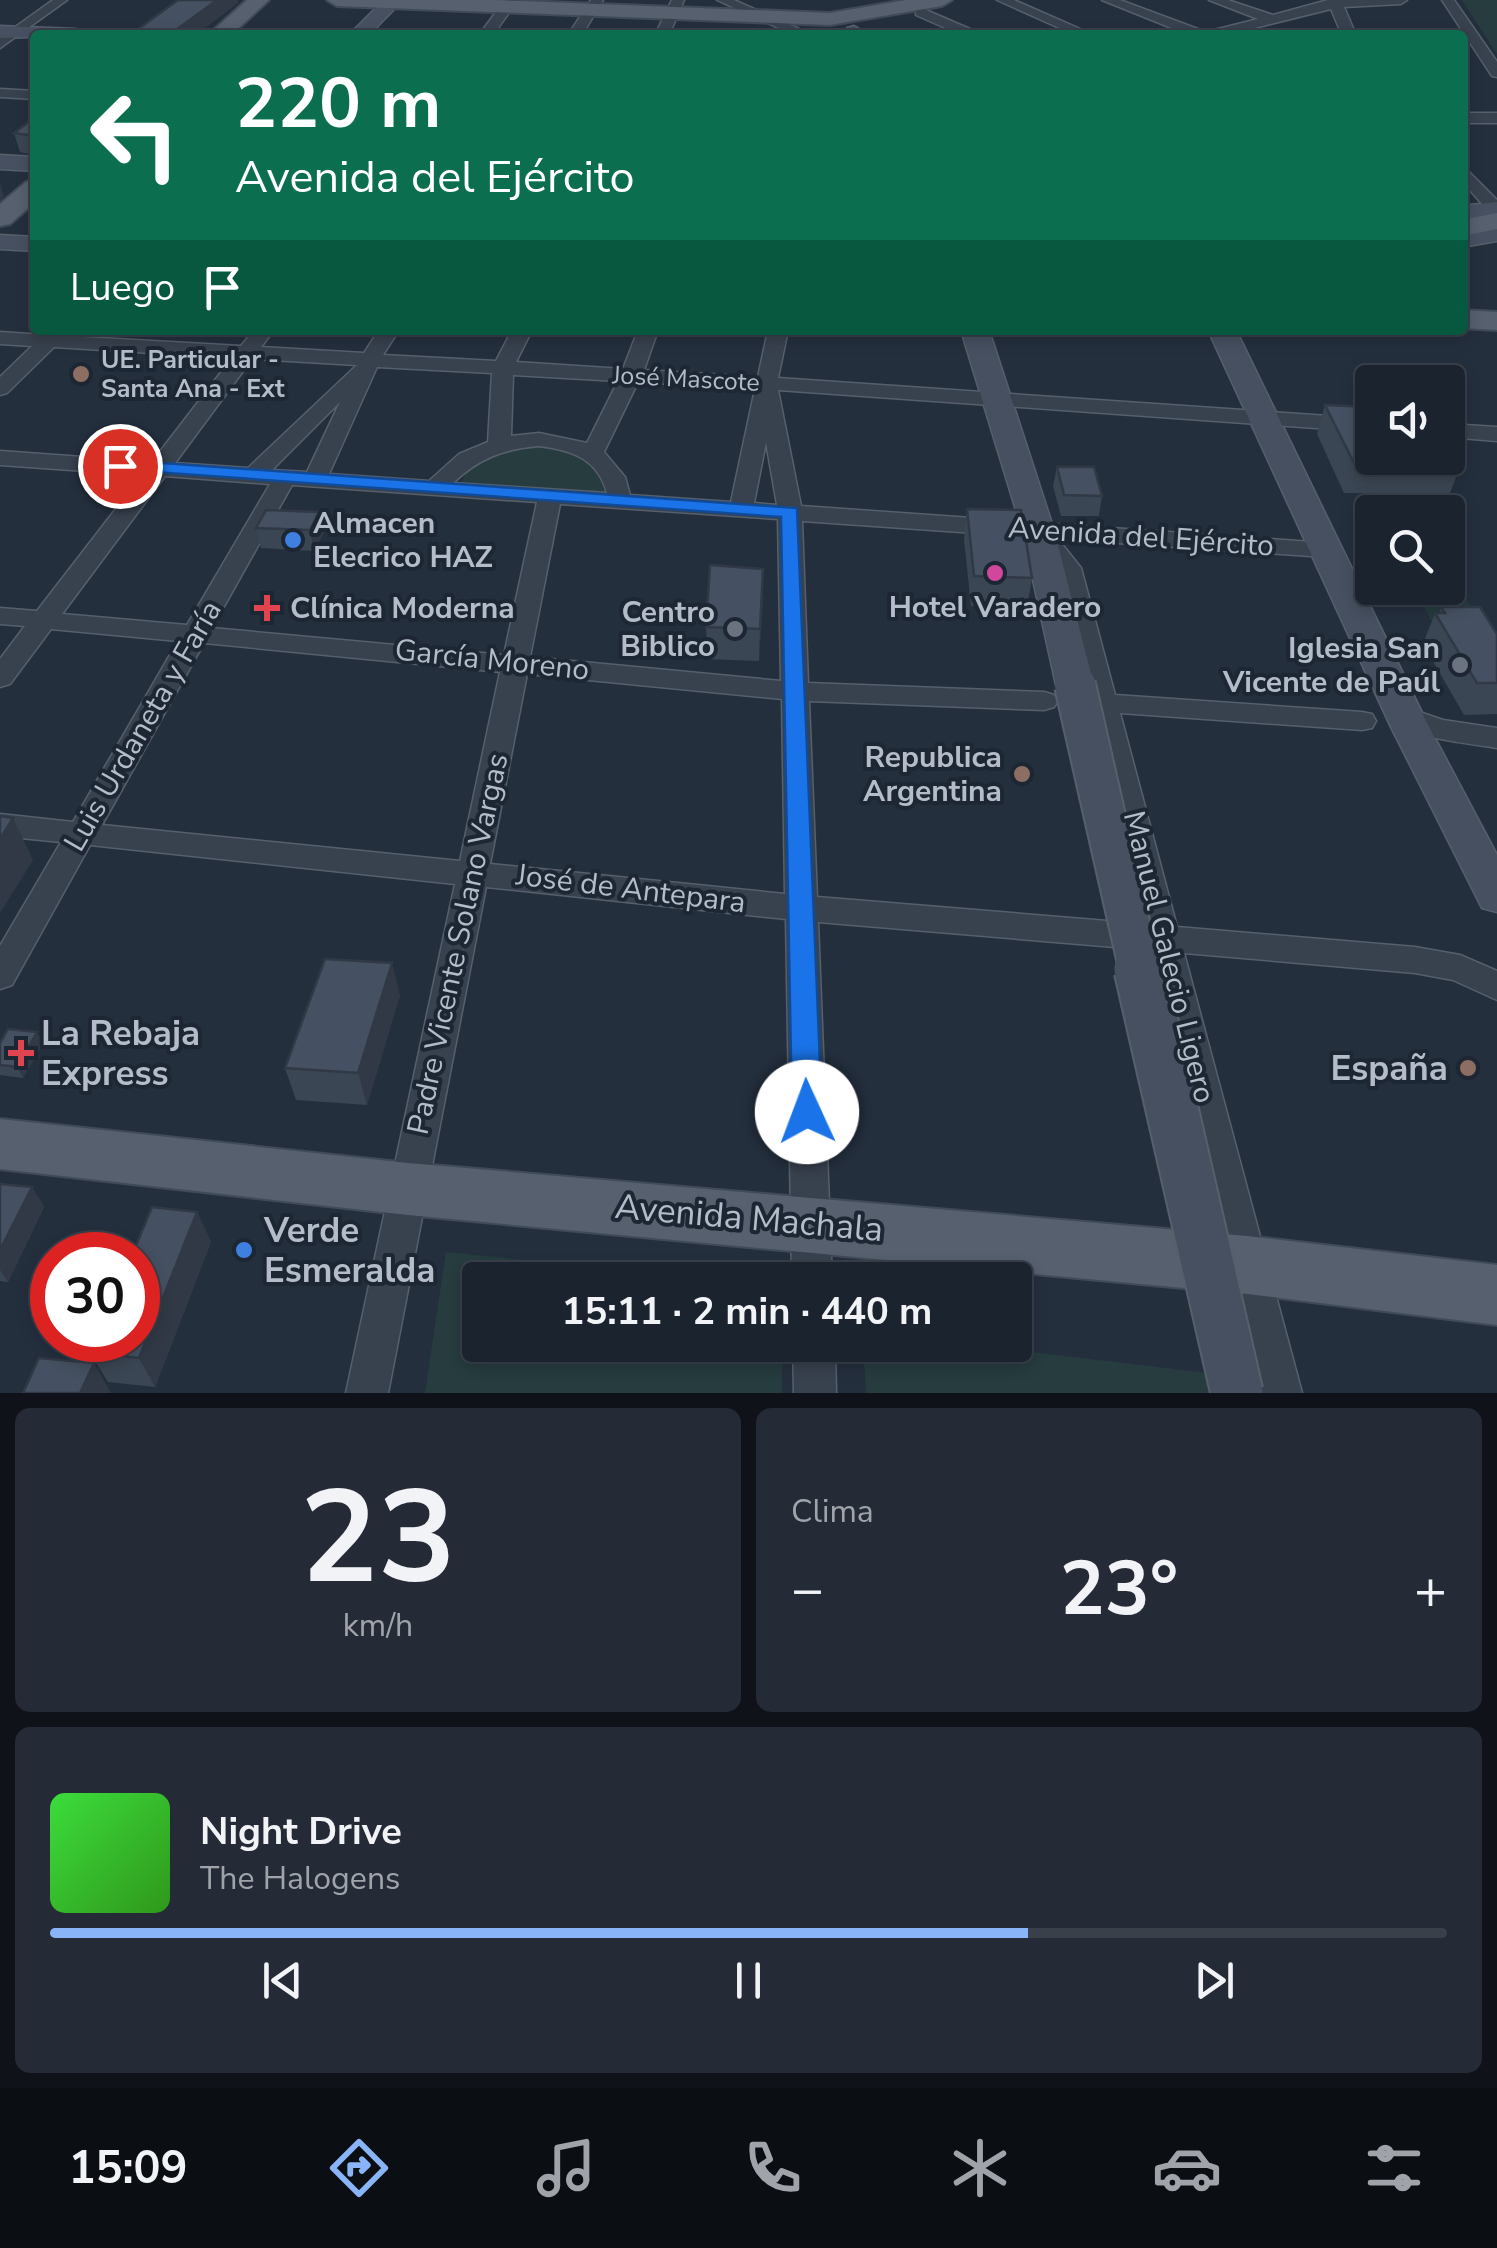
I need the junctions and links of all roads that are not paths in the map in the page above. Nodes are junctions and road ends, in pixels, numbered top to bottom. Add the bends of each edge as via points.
1 (61, 0) edge
2 (259, 0) edge
3 (282, 0) edge
4 (336, 0) edge
5 (723, 0) edge
6 (1003, 0) edge
7 (1108, 0) edge
8 (1215, 0) edge
9 (1401, 0) edge
10 (1448, 0) edge
11 (1330, 1) edge
12 (392, 2) edge
13 (950, 2) edge
14 (510, 3) edge
15 (594, 5) edge
16 (675, 6) edge
17 (921, 12) junction
18 (1271, 19) junction
19 (761, 26) edge
20 (224, 30) edge
21 (249, 30) edge
22 (363, 30) edge
23 (490, 30) edge
24 (578, 30) edge
25 (664, 30) edge
26 (862, 30) edge
27 (961, 30) edge
28 (1075, 30) edge
29 (1188, 30) edge
30 (1229, 30) edge
31 (1346, 30) edge
32 (5, 36) edge
33 (30, 36) edge
34 (1497, 73) edge
35 (0, 93) edge
36 (30, 94) edge
37 (0, 102) edge
38 (30, 104) edge
39 (1468, 118) edge
40 (1497, 118) edge
41 (0, 162) edge
42 (30, 164) edge
43 (1468, 177) edge
44 (30, 192) edge
45 (1497, 209) edge
46 (30, 213) edge
47 (0, 218) edge
48 (1497, 221) edge
49 (1468, 224) edge
50 (1468, 226) edge
51 (1468, 228) edge
52 (1497, 234) edge
53 (0, 240) edge
54 (30, 243) edge
55 (1468, 319) edge
56 (1497, 321) edge
57 (260, 335) edge
58 (386, 335) edge
59 (520, 335) edge
60 (646, 335) edge
61 (777, 335) edge
62 (976, 335) edge
63 (1224, 335) edge
64 (54, 336) edge
65 (0, 338) edge
66 (246, 354) junction
67 (369, 360) junction
68 (503, 368) junction
69 (631, 376) junction
70 (766, 384) junction
71 (0, 390) edge
72 (993, 397) junction
73 (1262, 418) junction
74 (1355, 425) edge
75 (1465, 431) edge
76 (1497, 434) edge
77 (500, 446) junction
78 (594, 451) junction
79 (0, 458) edge
80 (159, 468) junction
81 (255, 474) junction
82 (286, 476) junction
83 (316, 478) junction
84 (436, 487) junction
85 (550, 495) junction
86 (620, 500) junction
87 (741, 509) junction
88 (790, 512) junction
89 (1038, 530) junction
90 (1325, 550) junction
91 (0, 616) edge
92 (44, 620) junction
93 (197, 632) junction
94 (516, 662) junction
95 (0, 678) edge
96 (795, 690) junction
97 (1075, 696) junction
98 (1407, 720) junction
99 (1362, 721) dead end
100 (1497, 738) edge
101 (0, 825) edge
102 (82, 833) junction
103 (473, 871) junction
104 (1497, 896) edge
105 (801, 908) junction
106 (1163, 938) junction
107 (0, 976) edge
108 (1497, 987) edge
109 (0, 1144) edge
110 (408, 1189) junction
111 (811, 1251) edge
112 (1247, 1265) junction
113 (1497, 1295) edge
114 (814, 1362) edge
115 (366, 1393) edge
116 (815, 1393) edge
117 (1237, 1393) edge
118 (1281, 1393) edge

1 - 32 street
2 - 20 main road
3 - 21 main road
4 - 12 main road
5 - 19 street
6 - 28 street
7 - 29 street
8 - 18 street
9 - 11 street
10 - 34 street
11 - 18 street
11 - 31 street
12 - 14 main road
12 - 22 main road
13 - 17 main road
13 - 19 main road
14 - 15 main road
14 - 23 street
15 - 16 main road
15 - 24 street
16 - 19 main road
16 - 25 street
17 - 26 main road
17 - 27 street
18 - 30 street
32 - 33 main road
35 - 36 street
37 - 38 street
39 - 40 street
41 - 42 main road
43 - 45 street
44 - 47 main road
45 - 49 main road
46 - 53 main road
48 - 50 main road
51 - 52 main road
53 - 54 main road
55 - 56 main road
57 - 66 street
58 - 67 street
59 - 68 street
60 - 69 street
61 - 70 street
62 - 72 main road, Manuel Galecio Ligero
63 - 73 main road
64 - 65 street, José Mascote
64 - 66 street, José Mascote
64 - 71 street
66 - 67 street, José Mascote
66 - 80 street
67 - 68 street, José Mascote
67 - 81 street
67 - 83 street
68 - 69 street, José Mascote
68 - 77 street
69 - 70 street, José Mascote
69 - 78 street
70 - 72 street, José Mascote
70 - 87 street
70 - 88 street
72 - 73 street, José Mascote
72 - 89 main road, Manuel Galecio Ligero
73 - 74 street, José Mascote
73 - 90 main road
75 - 76 street
77 - 78 street via 549,441
77 - 84 street via 472,456
78 - 86 street via 610,466
79 - 80 street, Avenida del Ejército
80 - 81 street, Avenida del Ejército
80 - 92 street
81 - 82 street, Avenida del Ejército
82 - 83 street, Avenida del Ejército
82 - 93 street, Luis Urdaneta y Faría
83 - 84 street, Avenida del Ejército
84 - 85 street, Avenida del Ejército
85 - 86 street, Avenida del Ejército
85 - 94 street, Padre Vicente Solano Vargas
86 - 87 street, Avenida del Ejército
87 - 88 street, Avenida del Ejército
88 - 89 street, Avenida del Ejército
88 - 96 street
89 - 90 street, Avenida del Ejército
89 - 97 main road, Manuel Galecio Ligero
90 - 98 main road
91 - 92 street, García Moreno
92 - 93 street, García Moreno
92 - 95 street
93 - 94 street, García Moreno
93 - 102 street, Luis Urdaneta y Faría
94 - 96 street, García Moreno
94 - 103 street, Padre Vicente Solano Vargas
96 - 97 street, García Moreno
96 - 105 street
97 - 99 street, García Moreno
97 - 106 street, Manuel Galecio Ligero
97 - 117 main road, Manuel Galecio Ligero, bridge
98 - 100 street
98 - 104 main road
101 - 102 street, José de Antepara
102 - 103 street, José de Antepara
102 - 107 street, Luis Urdaneta y Faría
103 - 105 street, José de Antepara
103 - 110 street, Padre Vicente Solano Vargas
105 - 106 street, José de Antepara
105 - 111 street
106 - 108 street, José de Antepara via 1415,960 1460,968
106 - 112 street, Manuel Galecio Ligero
109 - 110 main road, Avenida Machala
110 - 111 main road, Avenida Machala
110 - 115 street, Padre Vicente Solano Vargas
111 - 112 main road, Avenida Machala
112 - 113 main road, Avenida Machala
112 - 118 street, Manuel Galecio Ligero
114 - 116 street

